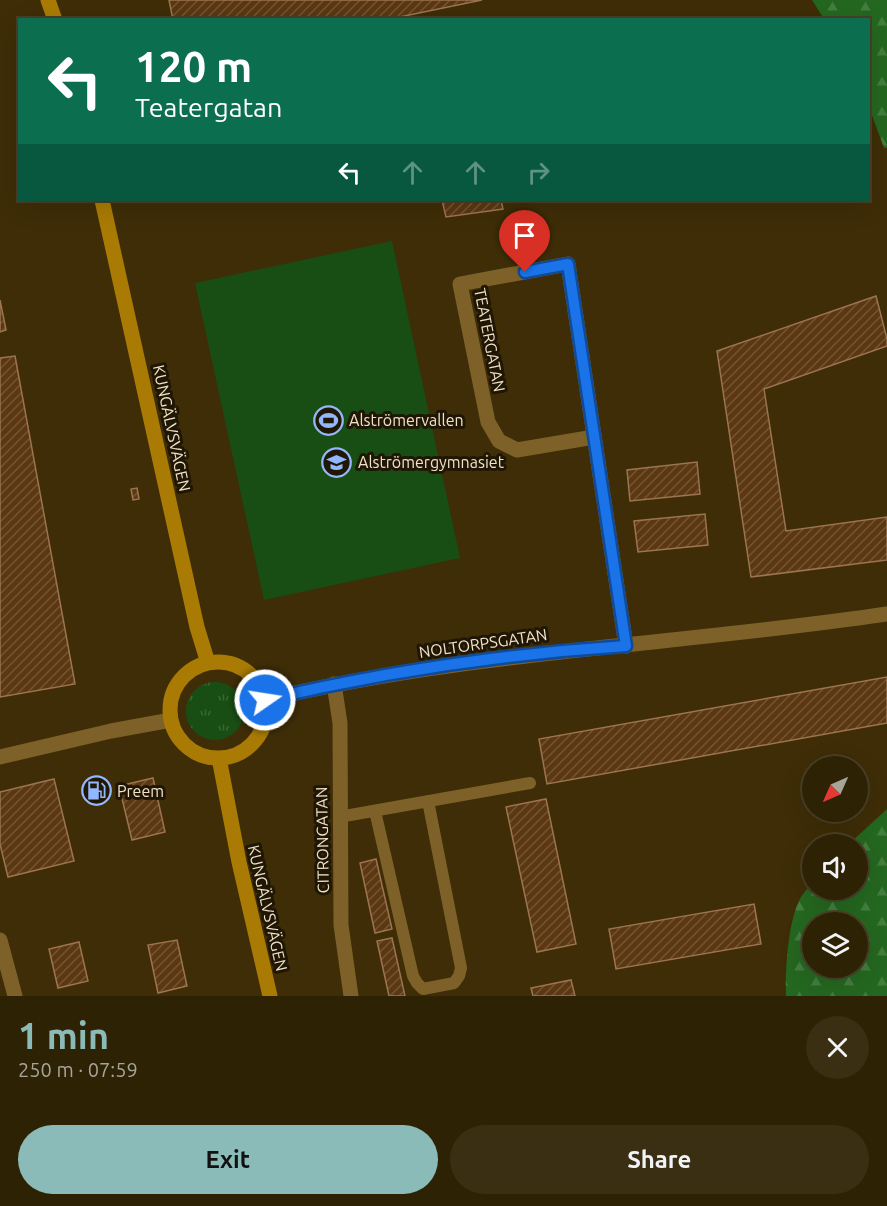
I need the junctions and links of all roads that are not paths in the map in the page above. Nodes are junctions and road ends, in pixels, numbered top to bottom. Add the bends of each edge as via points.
1 (48, 0) edge
2 (54, 18) edge
3 (102, 201) edge
4 (594, 437) junction
5 (887, 614) edge
6 (626, 646) junction
7 (208, 663) junction
8 (334, 684) junction
9 (265, 700) junction
10 (171, 720) junction
11 (0, 757) edge
12 (219, 758) junction
13 (530, 783) dead end
14 (428, 801) junction
15 (375, 811) junction
16 (339, 817) junction
17 (0, 940) edge
18 (15, 996) edge
19 (270, 996) edge
20 (351, 996) edge

1 - 2 main road
3 - 7 main road, KUNGÄLVSVÄGEN
4 - 4 street, TEATERGATAN via 568,264 460,284 488,422 500,441 517,450
4 - 6 street, TEATERGATAN
5 - 6 street, NOLTORPSGATAN
6 - 8 street, NOLTORPSGATAN via 550,651
7 - 9 main road via 230,663 244,670 255,680
7 - 10 main road via 179,681 171,700
8 - 9 street, NOLTORPSGATAN
8 - 16 street, CITRONGATAN via 340,723
9 - 12 main road via 265,721 255,740 239,753
10 - 11 street
10 - 12 main road via 185,745
12 - 19 main road, KUNGÄLVSVÄGEN
13 - 14 lane
14 - 15 lane
14 - 15 lane via 461,968 454,983 423,989 414,976
15 - 16 lane
16 - 20 street, CITRONGATAN via 341,925
17 - 18 street

